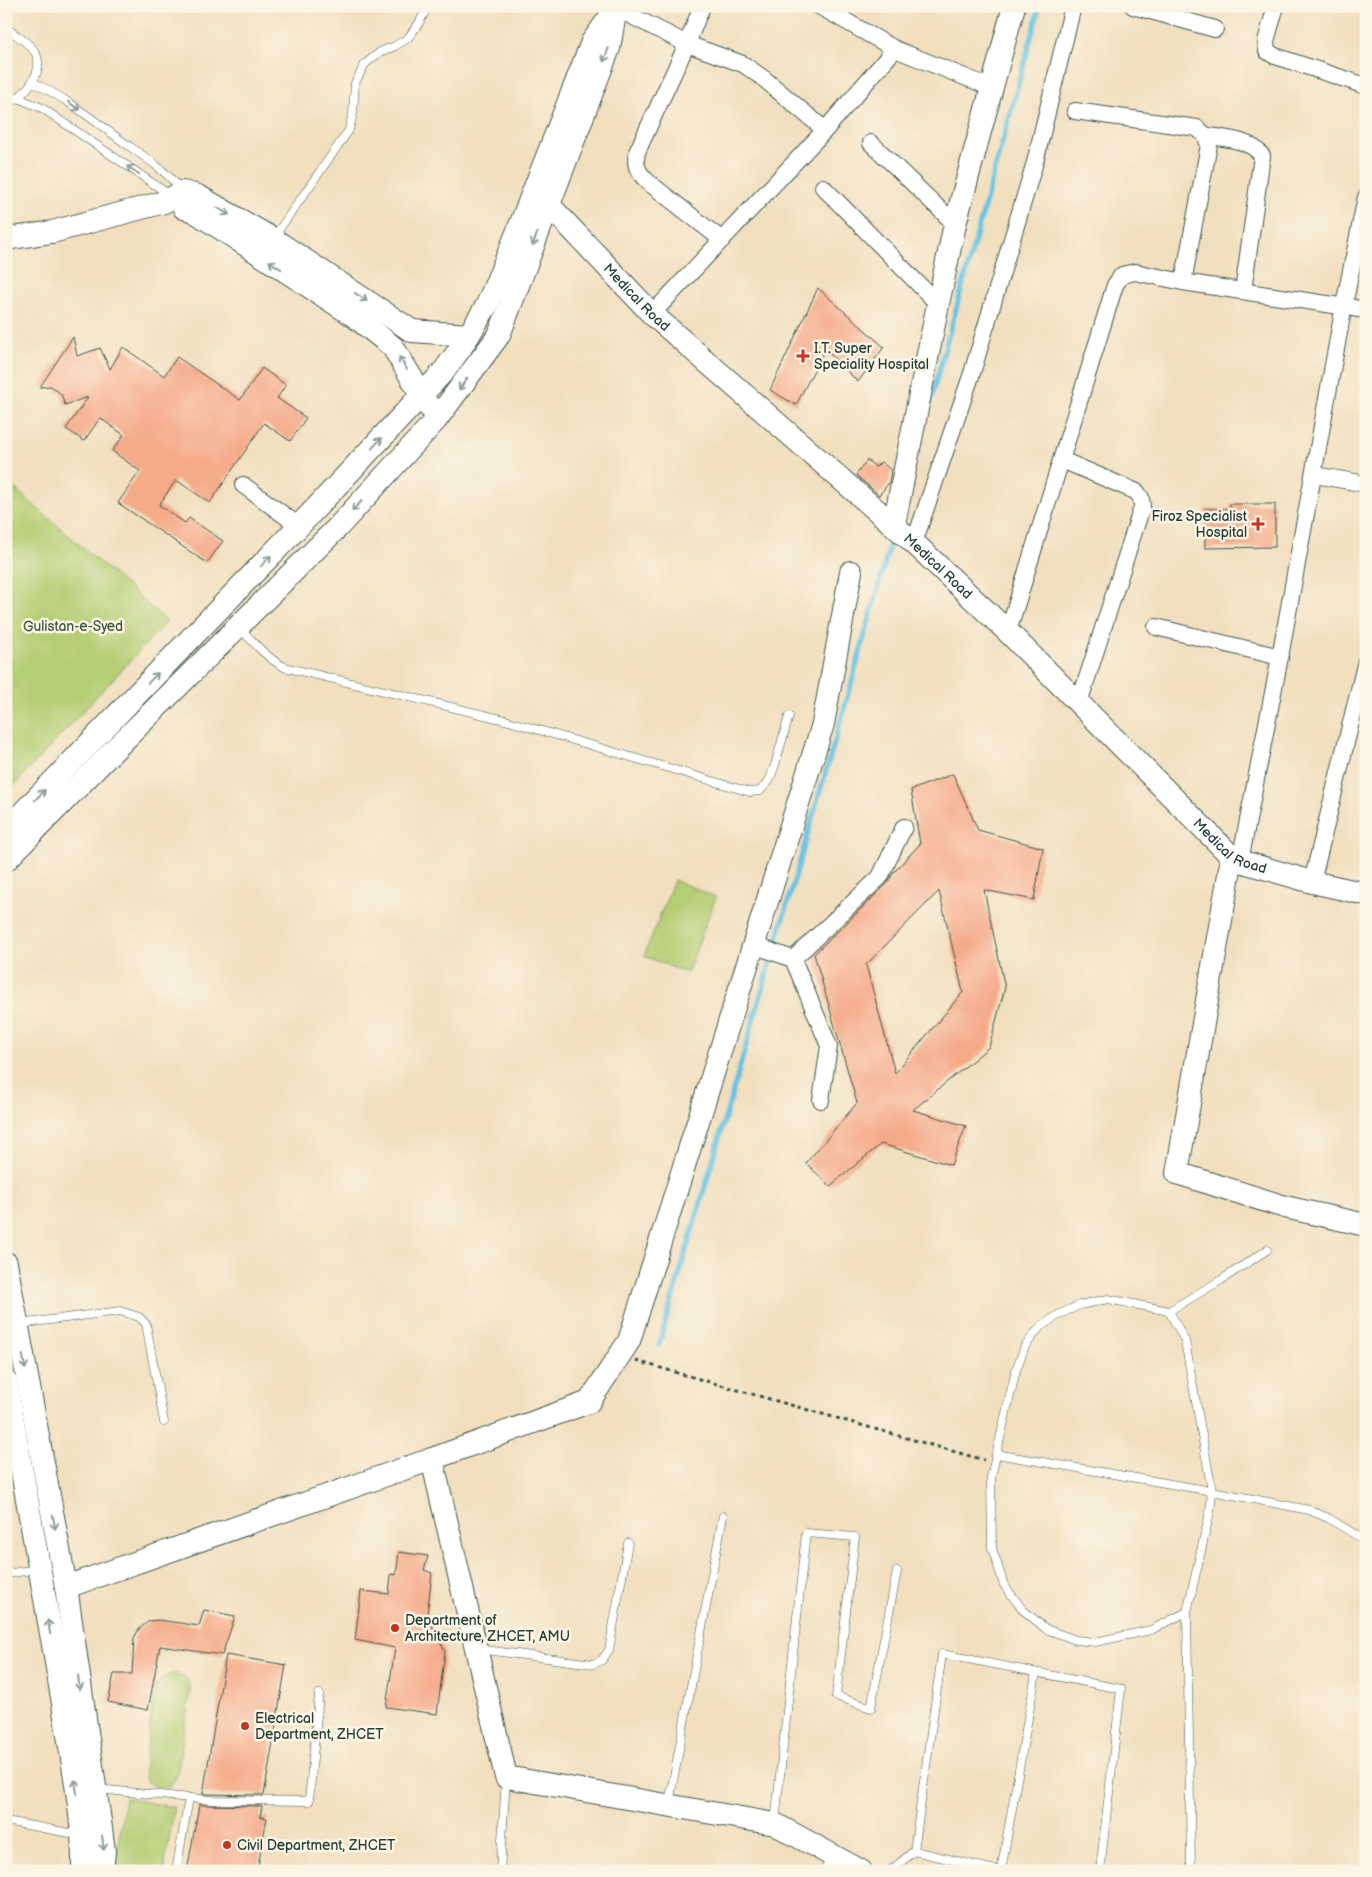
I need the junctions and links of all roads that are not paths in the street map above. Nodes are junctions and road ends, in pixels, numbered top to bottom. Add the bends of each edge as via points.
1 (428, 6) edge
2 (702, 6) edge
3 (1014, 6) edge
4 (1073, 6) edge
5 (1133, 6) edge
6 (1276, 6) edge
7 (616, 7) edge
8 (826, 8) edge
9 (6, 28) edge
10 (1215, 29) dead end
11 (687, 44) junction
12 (895, 49) junction
13 (32, 82) junction
14 (1366, 86) edge
15 (992, 88) junction
16 (18, 98) junction
17 (6, 104) edge
18 (1075, 111) dead end
19 (825, 130) junction
20 (1206, 135) junction
21 (871, 143) dead end
22 (823, 187) dead end
23 (173, 197) junction
24 (1366, 197) edge
25 (541, 198) junction
26 (955, 224) junction
27 (6, 239) edge
28 (272, 239) junction
29 (722, 240) junction
30 (1183, 282) junction
31 (1243, 291) junction
32 (938, 304) junction
33 (1344, 305) junction
34 (1366, 310) edge
35 (652, 314) junction
36 (469, 335) junction
37 (422, 395) junction
38 (436, 420) junction
39 (1062, 460) junction
40 (1315, 475) junction
41 (1366, 484) edge
42 (243, 485) dead end
43 (894, 524) junction
44 (299, 526) junction
45 (914, 543) junction
46 (851, 572) dead end
47 (238, 626) junction
48 (1156, 627) dead end
49 (1008, 632) junction
50 (1280, 657) junction
51 (1366, 661) edge
52 (1079, 703) junction
53 (789, 716) dead end
54 (904, 827) dead end
55 (9, 843) edge
56 (1236, 859) junction
57 (1312, 882) junction
58 (1366, 894) edge
59 (754, 945) junction
60 (793, 959) junction
61 (821, 1100) dead end
62 (1366, 1225) edge
63 (1267, 1250) dead end
64 (6, 1263) edge
65 (1169, 1311) junction
66 (17, 1324) junction
67 (6, 1382) edge
68 (164, 1422) dead end
69 (996, 1454) junction
70 (432, 1459) junction
71 (1212, 1491) junction
72 (723, 1516) dead end
73 (1366, 1541) edge
74 (628, 1543) dead end
75 (39, 1568) junction
76 (896, 1571) dead end
77 (6, 1574) edge
78 (66, 1587) junction
79 (1187, 1612) junction
80 (476, 1648) junction
81 (1036, 1673) junction
82 (319, 1694) dead end
83 (506, 1778) junction
84 (94, 1789) junction
85 (188, 1798) junction
86 (668, 1805) junction
87 (6, 1821) edge
88 (775, 1824) junction
89 (82, 1835) junction
90 (914, 1851) junction
91 (828, 1863) edge
92 (83, 1871) edge
93 (102, 1871) edge
94 (176, 1871) edge
95 (500, 1871) edge
96 (861, 1871) edge
97 (890, 1871) edge
98 (1001, 1871) edge
99 (1100, 1871) edge
100 (1191, 1871) edge

1 - 28 lane via 408,38 380,52 365,64 355,82 349,130
2 - 11 street
3 - 15 street
4 - 45 street via 1035,162 972,373
5 - 10 street
6 - 14 street via 1266,41 1267,50 1275,56
7 - 11 street
7 - 25 street via 609,48
8 - 12 street
9 - 13 lane via 37,57
11 - 19 street via 743,64
11 - 29 street via 637,152 635,163 648,182
12 - 15 street
12 - 19 street
13 - 16 lane
13 -> 23 lane via 55,93 172,177
15 - 26 street
16 - 17 lane
23 -> 16 lane via 42,108
18 - 20 street via 1197,128
19 - 29 street
20 - 30 street via 1209,145
20 - 31 street via 1249,144 1262,156
21 - 26 street
22 - 32 street
23 - 27 street via 52,232
23 -> 28 street via 198,196
37 -> 23 street via 393,347 354,316
24 - 33 street
25 - 35 street, Medical Road
25 - 36 street
25 -> 38 street via 499,335
26 - 32 street
28 -> 36 street via 412,331
29 - 35 street
30 - 31 street
30 - 39 street via 1135,272 1122,275 1115,285
31 - 33 street
32 - 43 street
33 - 34 street
33 - 40 street
35 - 43 street, Medical Road
36 - 37 street via 444,371
37 - 38 street
44 -> 37 street
38 -> 47 street via 337,528
39 - 49 street
39 - 52 street via 1137,492 1142,507
40 - 41 street
40 - 50 street
42 - 44 street
43 - 45 street, Medical Road
55 -> 44 street
45 - 49 street, Medical Road
46 - 59 street via 823,724
47 - 53 lane via 260,650 284,667 505,720 750,792 760,791 769,780
47 - 55 street
48 - 50 street
49 - 52 street, Medical Road
50 - 56 street
51 - 57 street
52 - 56 street, Medical Road
54 - 60 street via 880,877
56 - 57 street, Medical Road
56 - 62 street via 1177,1173 1284,1207
57 - 58 street, Medical Road
59 - 60 street
59 - 70 street via 629,1341 589,1402
60 - 61 street via 829,1046
63 - 65 lane
64 - 66 street
65 - 69 lane via 1108,1299 1060,1314 1041,1326 1025,1346 1016,1370
65 - 71 lane via 1185,1341
66 - 68 lane via 120,1311 139,1317 146,1324
66 -> 78 street
67 - 75 street
69 - 71 lane
69 - 79 lane via 991,1477 992,1548 1004,1585 1023,1610 1046,1629 1076,1640 1096,1642 1151,1630
70 - 78 street
70 - 80 street
71 - 73 lane via 1309,1510
71 - 79 lane
72 - 86 lane
74 - 80 lane via 609,1650 602,1660 593,1664
75 - 77 lane
89 -> 75 street
76 - 88 lane via 871,1708 836,1696 855,1537 806,1534
78 -> 84 street
79 - 100 lane
80 - 83 street
81 - 90 lane via 942,1654
81 - 98 lane
81 - 99 lane via 1120,1689
82 - 85 lane via 309,1801
83 - 86 street
83 - 95 lane
84 - 85 lane
84 -> 93 street via 104,1852
85 - 94 lane
86 - 88 street
87 - 89 lane
88 - 91 street
89 - 92 street
90 - 97 lane
90 - 98 lane
91 - 96 street

